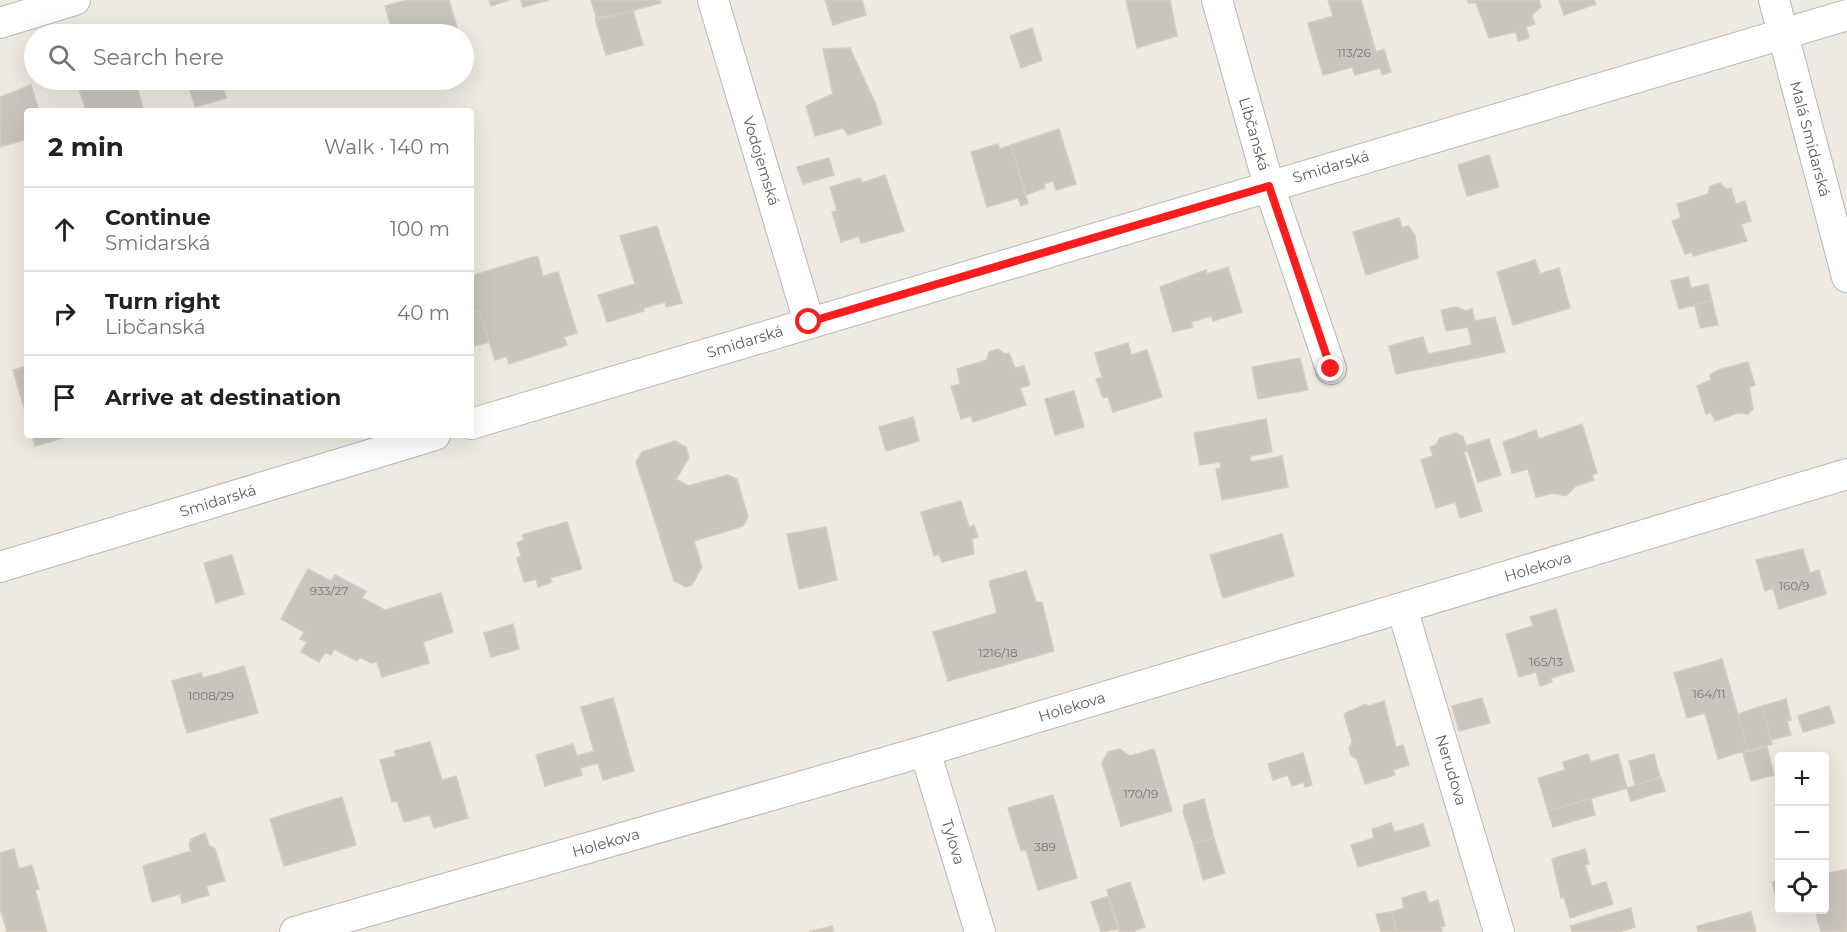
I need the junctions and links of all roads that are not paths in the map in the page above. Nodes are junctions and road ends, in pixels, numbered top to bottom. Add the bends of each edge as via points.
1 (75, 0) edge
2 (713, 0) edge
3 (1217, 0) edge
4 (1774, 0) edge
5 (1847, 15) edge
6 (0, 22) edge
7 (1781, 33) junction
8 (1269, 186) junction
9 (1847, 277) edge
10 (809, 322) junction
11 (1331, 369) dead end
12 (474, 423) edge
13 (425, 438) edge
14 (1847, 474) edge
15 (0, 567) edge
16 (1402, 608) junction
17 (925, 751) junction
18 (295, 932) edge
19 (980, 932) edge
20 (1499, 932) edge

1 - 6 street
2 - 10 street, Vodojemská
3 - 8 street, Libčanská
4 - 7 street, Malá Smidarská
5 - 7 street, Smidarská
7 - 8 street, Smidarská
7 - 9 street, Malá Smidarská
8 - 10 street, Smidarská
8 - 11 street, Libčanská
10 - 12 street, Smidarská
13 - 15 street, Smidarská
14 - 16 street, Holekova
16 - 17 street, Holekova
16 - 20 street, Nerudova
17 - 18 street, Holekova
17 - 19 street, Tylova

